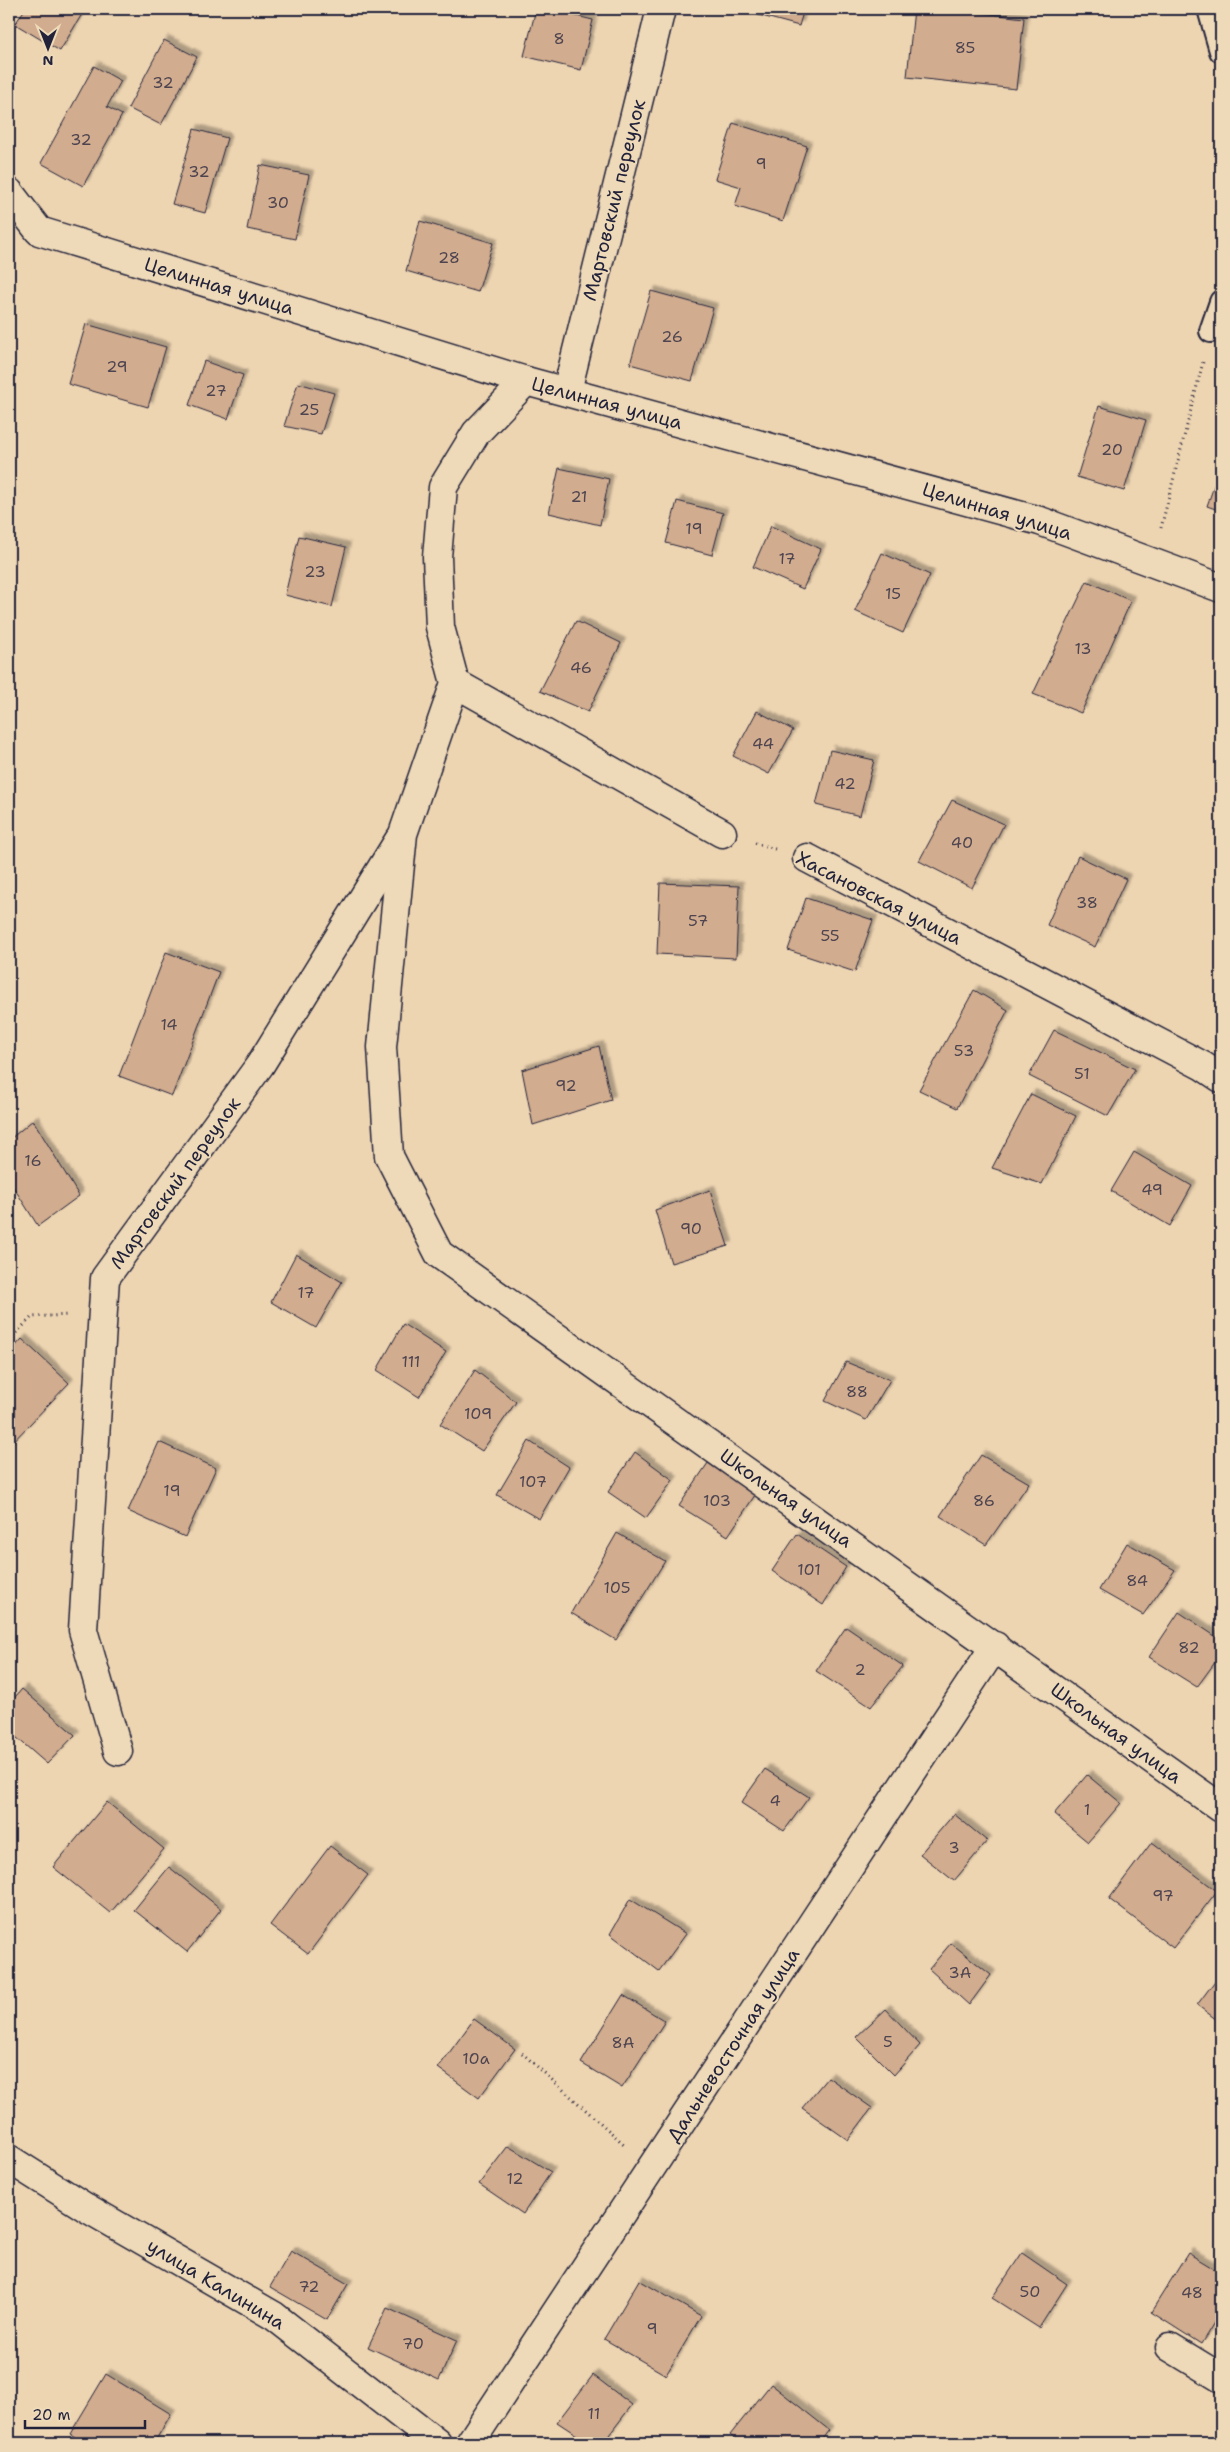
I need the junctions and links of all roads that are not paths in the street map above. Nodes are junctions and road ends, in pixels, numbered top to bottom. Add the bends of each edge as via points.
1 (660, 9) edge
2 (1209, 9) edge
3 (1221, 51) edge
4 (9, 192) edge
5 (1221, 302) edge
6 (1211, 331) road end
7 (526, 381) junction
8 (567, 391) junction
9 (1221, 588) edge
10 (455, 682) junction
11 (722, 833) road end
12 (402, 834) junction
13 (807, 858) road end
14 (1221, 1078) edge
15 (389, 1156) joint
16 (995, 1646) junction
17 (118, 1751) dead end
18 (1221, 1808) edge
19 (9, 2159) edge
20 (1170, 2347) dead end
21 (1221, 2378) edge
22 (437, 2443) edge
23 (470, 2443) edge

1 - 8 street, Мартовский переулок
2 - 3 lane
4 - 7 street, Целинная улица via 39,231
5 - 6 lane
7 - 8 street, Целинная улица
7 - 10 street via 476,433 444,487 437,557 440,626
8 - 9 street, Целинная улица via 1040,521
10 - 11 street
10 - 12 street, Мартовский переулок
12 - 15 street, Мартовский переулок via 382,1047
12 - 17 street, Мартовский переулок via 260,1065 105,1278 83,1630
13 - 14 street, Хасановская улица
15 - 16 street, Школьная улица via 439,1254
16 - 18 street, Школьная улица
16 - 23 street, Дальневосточная улица
19 - 22 street, улица Калинина via 85,2207 274,2316
20 - 21 street

